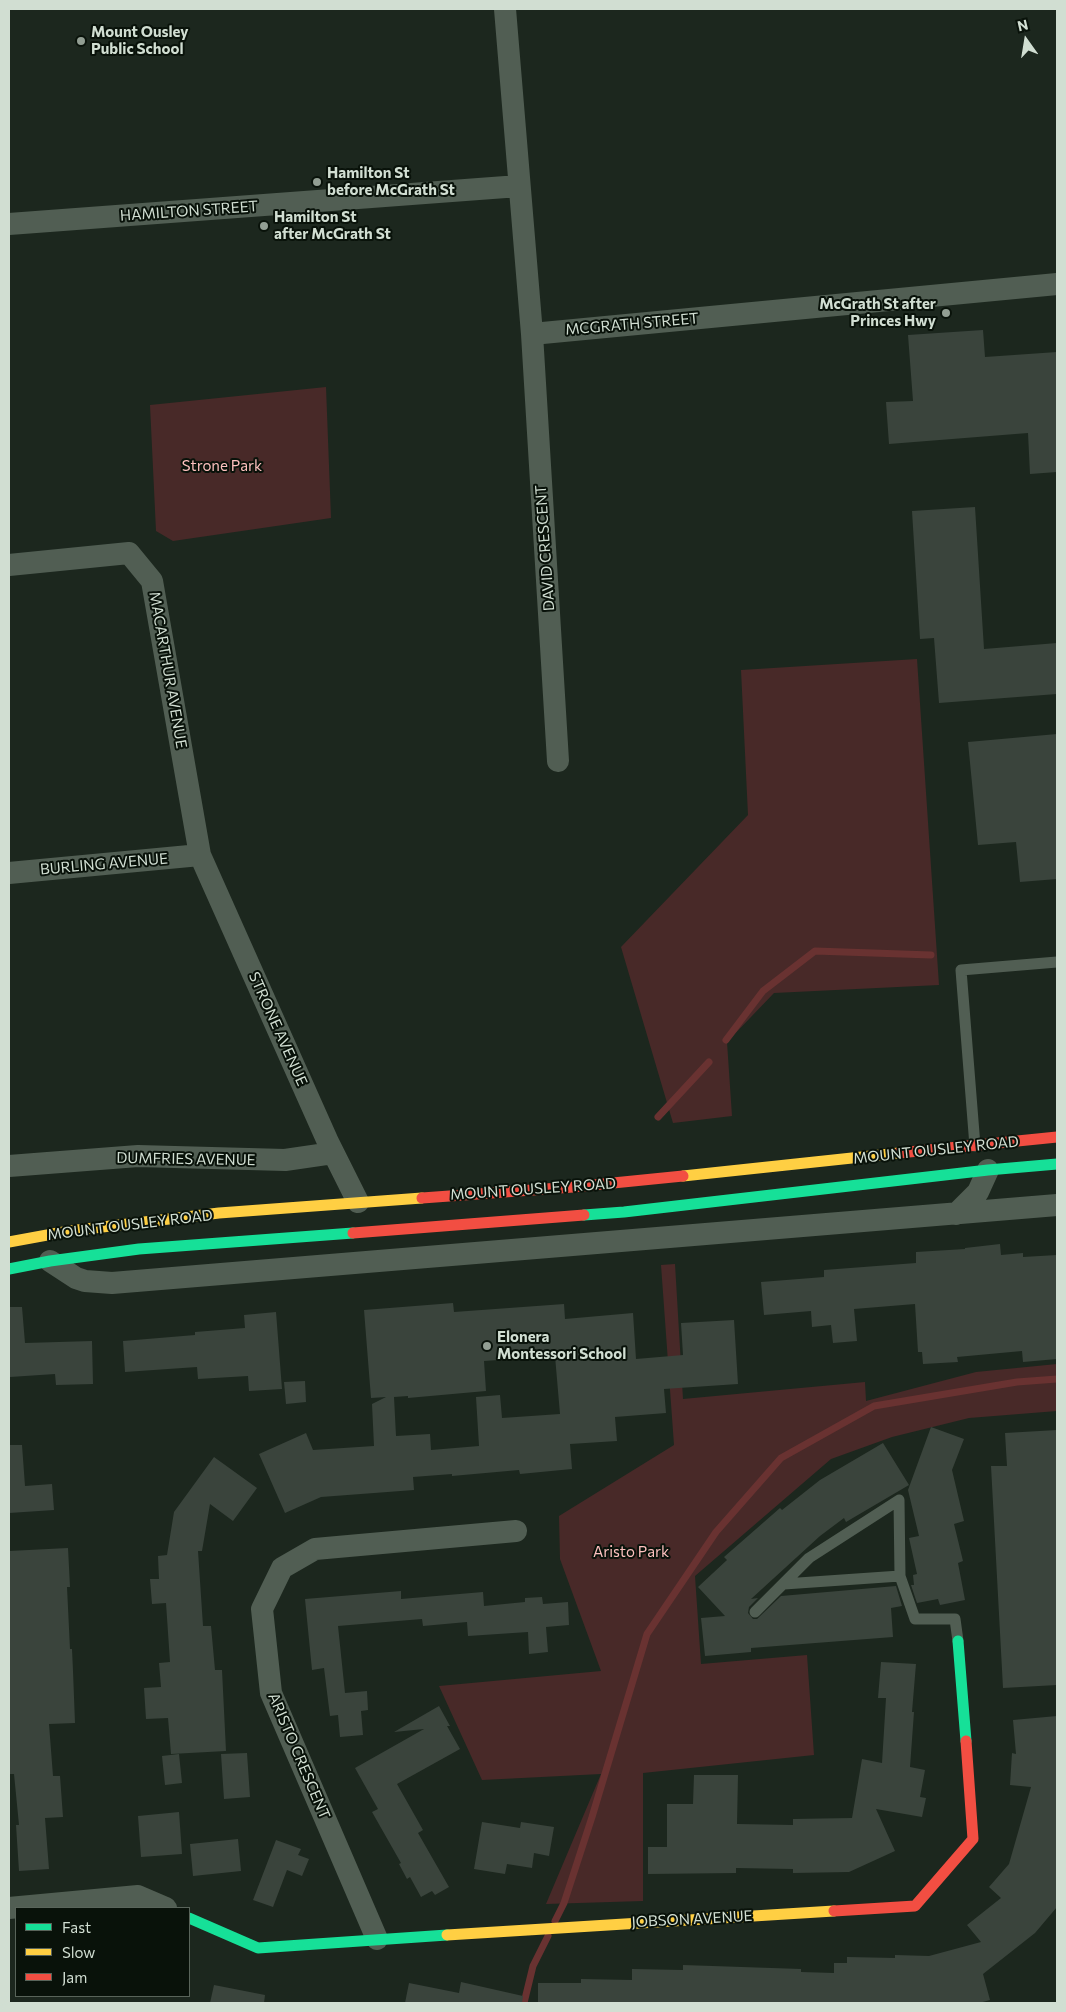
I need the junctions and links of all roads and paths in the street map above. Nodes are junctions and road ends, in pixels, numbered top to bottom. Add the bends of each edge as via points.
1 (505, 9) edge
2 (519, 186) junction
3 (9, 224) edge
4 (1057, 284) edge
5 (532, 334) junction
6 (9, 565) edge
7 (558, 762) dead end
8 (200, 856) junction
9 (9, 873) edge
10 (1057, 962) edge
11 (1057, 1137) edge
12 (975, 1146) junction
13 (333, 1153) junction
14 (1057, 1164) edge
15 (9, 1166) edge
16 (988, 1170) junction
17 (358, 1202) junction
18 (1057, 1205) edge
19 (956, 1214) junction
20 (9, 1242) edge
21 (50, 1261) junction
22 (9, 1269) edge
23 (516, 1531) dead end
24 (900, 1576) junction
25 (784, 1584) junction
26 (755, 1612) dead end
27 (958, 1641) joint
28 (20, 1907) edge
29 (164, 1907) edge
30 (190, 1918) edge
31 (377, 1939) junction

1 - 2 street
2 - 3 street, HAMILTON STREET
2 - 5 street
4 - 5 street, MCGRATH STREET
5 - 7 street, DAVID CRESCENT
6 - 8 street, MACARTHUR AVENUE via 129,553 152,581
8 - 9 street, BURLING AVENUE
8 - 13 street, STRONE AVENUE
10 - 12 lane via 961,970
11 - 12 main road, MOUNT OUSLEY ROAD
12 - 17 main road, MOUNT OUSLEY ROAD via 573,1187
13 - 15 street, DUMFRIES AVENUE via 285,1160 138,1156
13 - 17 street, STRONE AVENUE
14 - 16 main road, MOUNT OUSLEY ROAD
16 - 19 street, MOUNT OUSLEY ROAD via 978,1192
16 - 21 main road, MOUNT OUSLEY ROAD via 624,1212 139,1250
17 - 20 main road, MOUNT OUSLEY ROAD via 124,1223
18 - 19 street, MOUNT OUSLEY ROAD
19 - 21 street, MOUNT OUSLEY ROAD via 112,1283 76,1278
21 - 22 main road, MOUNT OUSLEY ROAD
23 - 31 street, ARISTO CRESCENT via 315,1549 282,1568 262,1609 271,1693
24 - 25 lane
24 - 25 lane via 899,1500 809,1558
24 - 27 lane via 915,1619 955,1619
25 - 26 lane
27 - 31 main road, JOBSON AVENUE via 973,1839 915,1906
28 - 29 street via 138,1896
30 - 31 main road, JOBSON AVENUE via 258,1948

